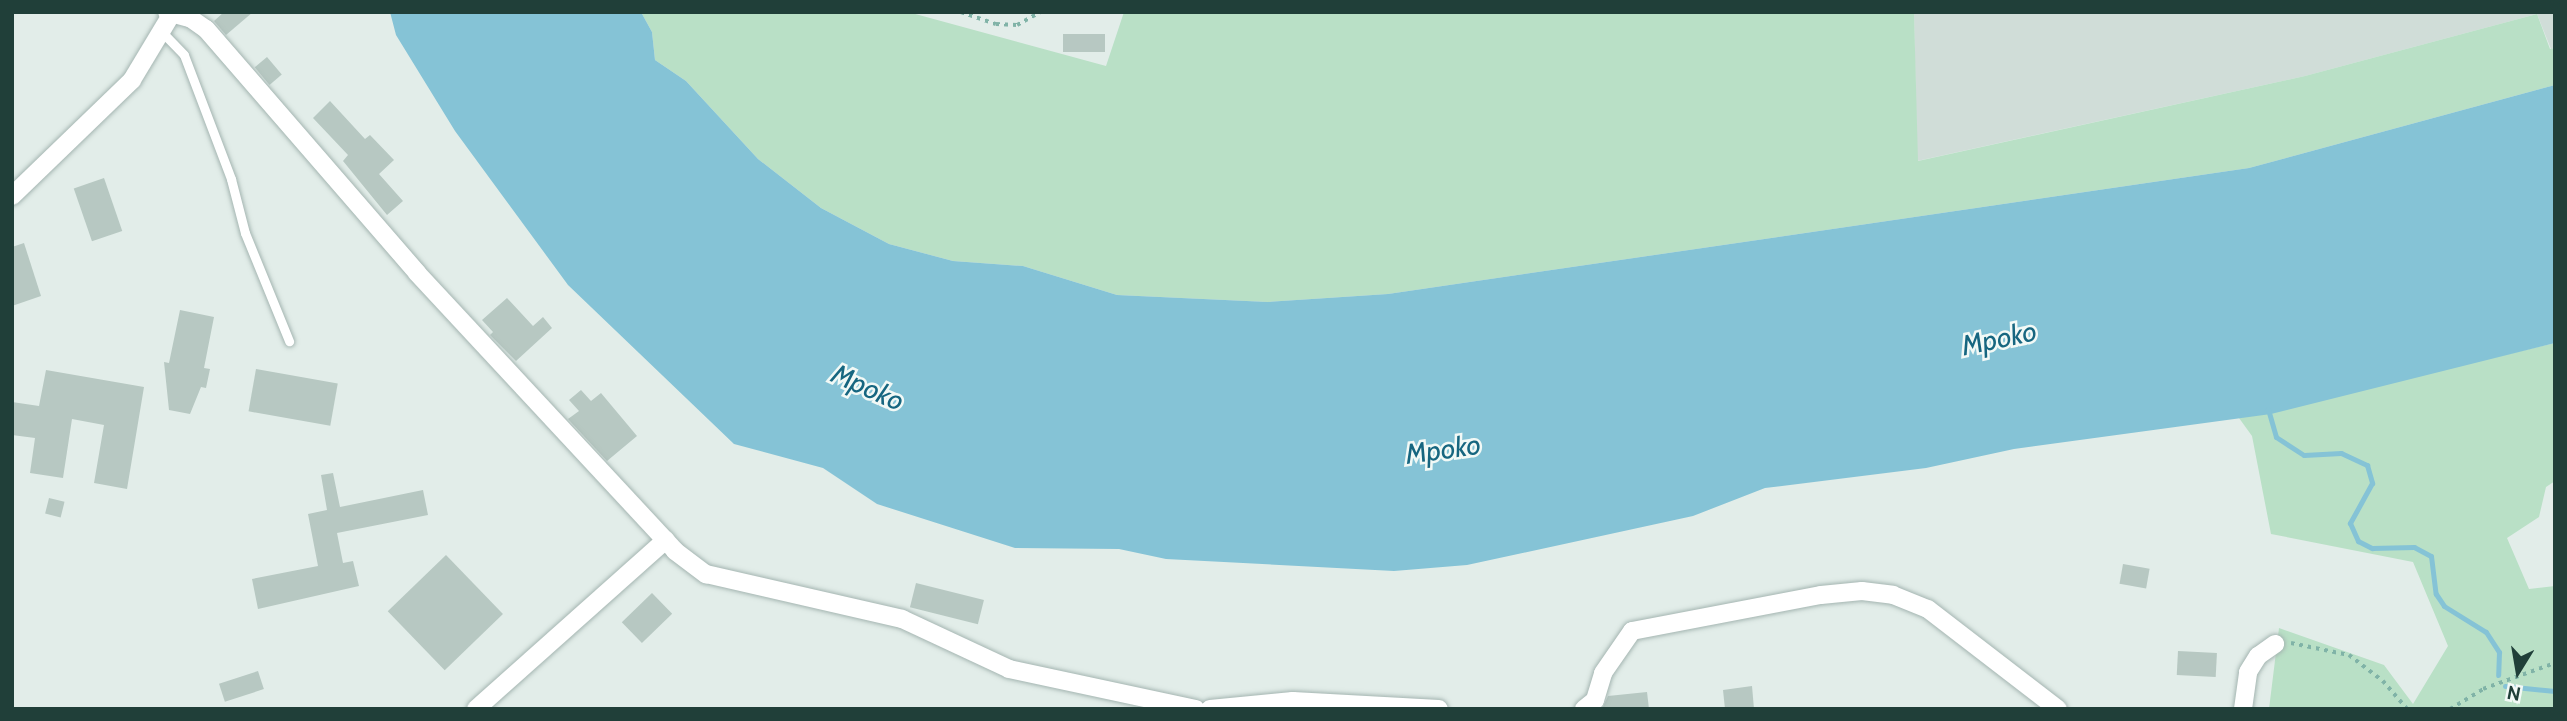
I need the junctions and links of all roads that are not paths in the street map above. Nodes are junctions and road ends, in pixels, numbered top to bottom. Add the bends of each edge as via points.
1 (169, 14) edge
2 (161, 31) junction
3 (12, 196) edge
4 (289, 341) dead end
5 (666, 540) junction
6 (2275, 643) road end
7 (1588, 708) edge
8 (476, 709) edge
9 (1196, 709) edge
10 (1210, 709) edge
11 (1439, 709) edge
12 (2058, 709) edge
13 (2243, 709) edge

1 - 2 street
1 - 5 street via 190,18 206,29 417,273
2 - 3 street via 132,80
2 - 4 lane via 184,55 231,179 245,233
5 - 8 street
5 - 9 street via 706,574 902,619 1009,669
6 - 13 street via 2258,656 2248,672
7 - 12 street via 1619,645 1632,631 1767,604 1862,592 1893,595 1928,609
10 - 11 street via 1293,701

